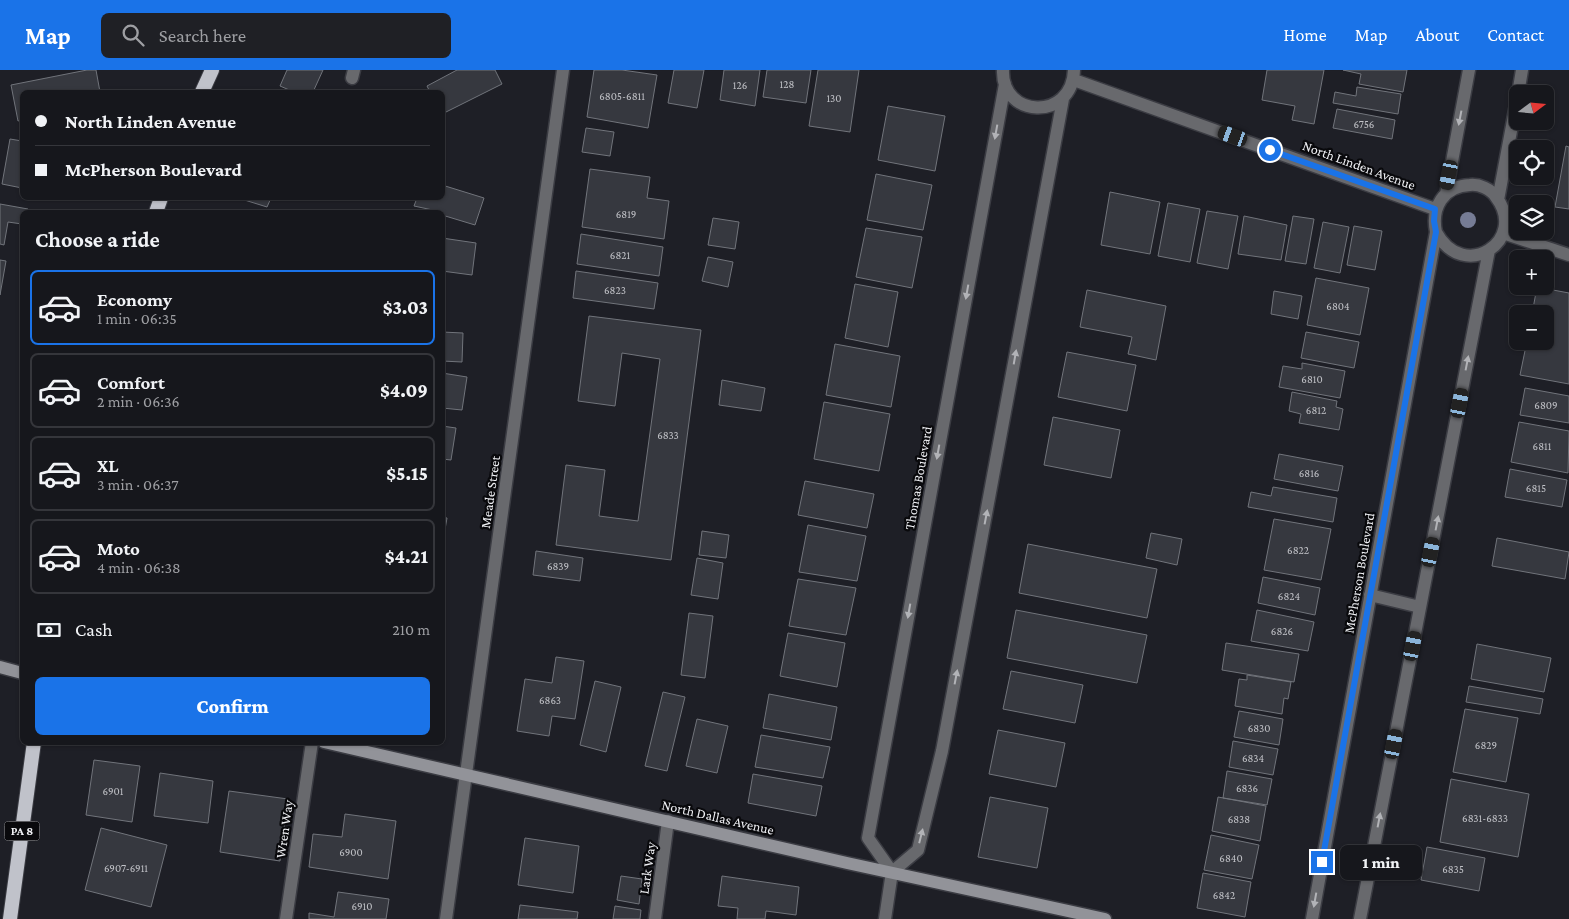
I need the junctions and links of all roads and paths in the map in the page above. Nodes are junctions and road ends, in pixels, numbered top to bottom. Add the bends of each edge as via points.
1 (212, 70) edge
2 (563, 70) edge
3 (1003, 70) edge
4 (1469, 70) edge
5 (1522, 70) edge
6 (1074, 75) edge
7 (1520, 85) edge
8 (1008, 89) junction
9 (203, 90) edge
10 (1058, 102) junction
11 (1511, 130) edge
12 (1446, 194) junction
13 (1498, 200) junction
14 (1435, 209) junction
15 (1436, 232) junction
16 (1503, 233) junction
17 (1489, 250) junction
18 (1569, 255) edge
19 (1370, 595) junction
20 (1420, 607) junction
21 (0, 667) edge
22 (20, 672) edge
23 (34, 745) edge
24 (312, 745) edge
25 (338, 745) edge
26 (466, 773) junction
27 (668, 821) junction
28 (892, 872) junction
29 (10, 919) edge
30 (286, 919) edge
31 (446, 919) edge
32 (655, 919) edge
33 (885, 919) edge
34 (1105, 919) edge
35 (1312, 919) edge
36 (1360, 919) edge

1 - 9 highway
2 - 26 street, Meade Street
3 - 8 street, Thomas Boulevard
4 -> 12 street
5 - 7 street
6 - 10 street via 1070,90
6 - 14 street, North Linden Avenue
8 - 10 street via 1019,102 1030,107 1041,108
8 -> 28 street, Thomas Boulevard via 868,838
28 -> 10 street via 918,850 942,751
11 - 13 street
12 - 13 street via 1461,185 1473,185 1484,188
12 - 14 street
13 - 16 street via 1505,216
14 - 15 street
15 - 17 street via 1441,242 1460,255 1472,256
15 - 19 street, McPherson Boulevard
16 - 17 street
16 - 18 street
20 -> 17 street
19 - 20 street
19 -> 35 street, McPherson Boulevard
36 -> 20 street
21 - 22 main road
23 - 29 highway, PA 8
24 - 30 street, Wren Way
25 - 26 main road, North Dallas Avenue
26 - 27 main road, North Dallas Avenue
26 - 31 street, Meade Street
27 - 28 main road, North Dallas Avenue
27 - 32 street, Lark Way
28 - 33 street
28 - 34 main road, North Dallas Avenue

